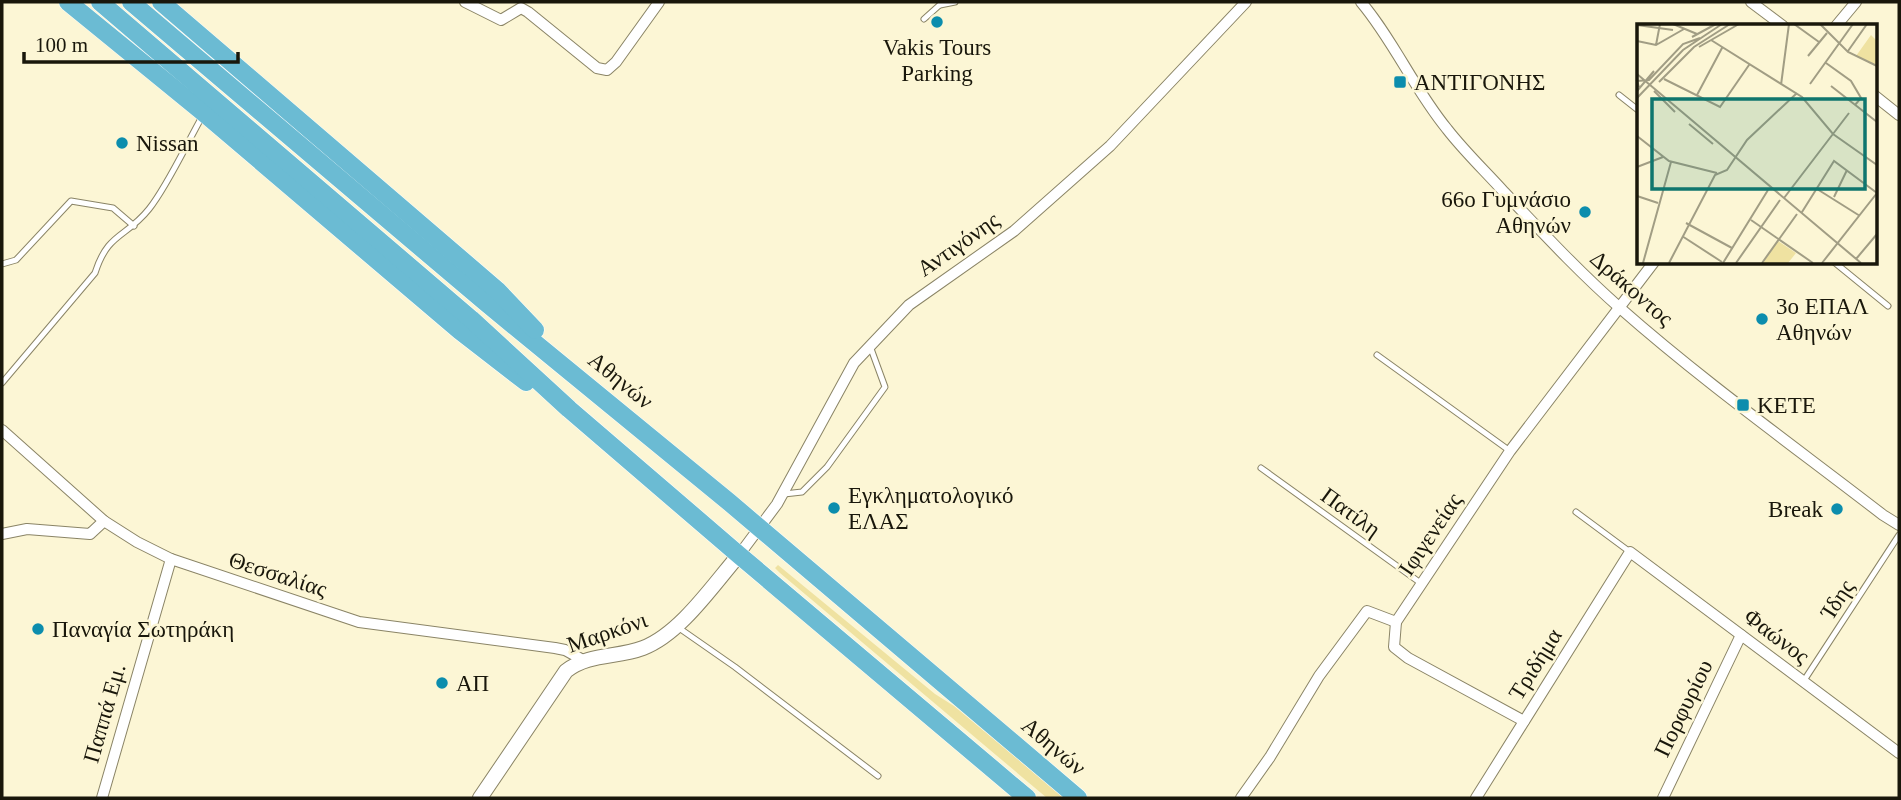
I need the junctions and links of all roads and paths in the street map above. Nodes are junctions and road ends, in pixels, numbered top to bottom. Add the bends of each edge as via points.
1 (68, 2) edge
2 (100, 2) edge
3 (131, 2) edge
4 (161, 2) edge
5 (465, 2) edge
6 (659, 2) edge
7 (955, 2) edge
8 (1246, 2) edge
9 (1361, 2) edge
10 (1751, 2) edge
11 (1856, 2) edge
12 (941, 4) edge
13 (924, 19) dead end
14 (1780, 24) edge
15 (1838, 24) edge
16 (1619, 94) dead end
17 (1876, 97) edge
18 (212, 108) junction
19 (1637, 108) edge
20 (1899, 115) edge
21 (134, 226) junction
22 (2, 264) edge
23 (1653, 264) edge
24 (1836, 264) edge
25 (1888, 306) dead end
26 (1620, 308) junction
27 (870, 346) junction
28 (1377, 355) dead end
29 (2, 383) edge
30 (586, 383) junction
31 (2, 430) edge
32 (1510, 451) junction
33 (1261, 468) dead end
34 (782, 495) junction
35 (1576, 512) dead end
36 (104, 521) junction
37 (1899, 525) edge
38 (760, 529) junction
39 (2, 534) edge
40 (1899, 535) edge
41 (1630, 552) junction
42 (739, 555) junction
43 (171, 559) junction
44 (1422, 584) junction
45 (1396, 622) junction
46 (676, 626) junction
47 (1741, 635) junction
48 (583, 660) junction
49 (1803, 682) junction
50 (1524, 721) junction
51 (1899, 753) edge
52 (878, 776) dead end
53 (102, 798) edge
54 (480, 798) edge
55 (1027, 798) edge
56 (1078, 798) edge
57 (1241, 798) edge
58 (1476, 798) edge
59 (1663, 798) edge

1 - 18 highway
2 - 18 highway
3 - 30 highway, Αθηνών
4 - 30 highway via 496,290
5 - 6 street via 501,20 521,8 597,68 607,70
7 - 12 lane
8 - 27 street, Αντιγόνης via 1110,146 1014,231 909,305
9 - 26 street, Δράκοντος via 1447,130 1559,251
10 - 14 street
11 - 15 street
12 - 13 lane
16 - 19 lane
17 - 20 street
18 - 21 lane
18 - 42 highway via 471,318
21 - 22 lane via 113,208 71,201 16,260
21 - 29 lane via 114,237 101,254 95,273
23 - 26 street, Ιφιγενείας
24 - 25 lane
26 - 32 street, Ιφιγενείας
26 - 37 street, Δράκοντος
27 - 34 street, Αντιγόνης via 854,363
27 - 34 lane via 885,387 827,467 802,492
28 - 32 lane
30 - 38 highway, Αθηνών
31 - 36 street, Θεσσαλίας
32 - 44 street, Ιφιγενείας
33 - 44 lane, Πατίλη
34 - 38 street, Αντιγόνης
35 - 41 lane
36 - 39 street via 90,534 27,529
36 - 43 street, Θεσσαλίας
38 - 42 street, Αντιγόνης
38 - 56 highway, Αθηνών
40 - 49 lane, Ίδης
41 - 47 street, Φαώνος
41 - 50 street, Τριδήμα
42 - 46 street, Μαρκόνι
42 - 55 highway
43 - 48 street, Θεσσαλίας via 359,622 544,646
43 - 53 street, Παππά Εμ.
44 - 45 street, Ιφιγενείας
45 - 50 street via 1394,647 1408,658
45 - 57 street via 1367,611 1318,676
46 - 48 street, Μαρκόνι via 640,649
46 - 52 lane
47 - 49 street, Φαώνος
47 - 59 street, Πορφυρίου
48 - 54 street, Μαρκόνι via 561,676
49 - 51 street, Φαώνος
50 - 58 street, Τριδήμα

